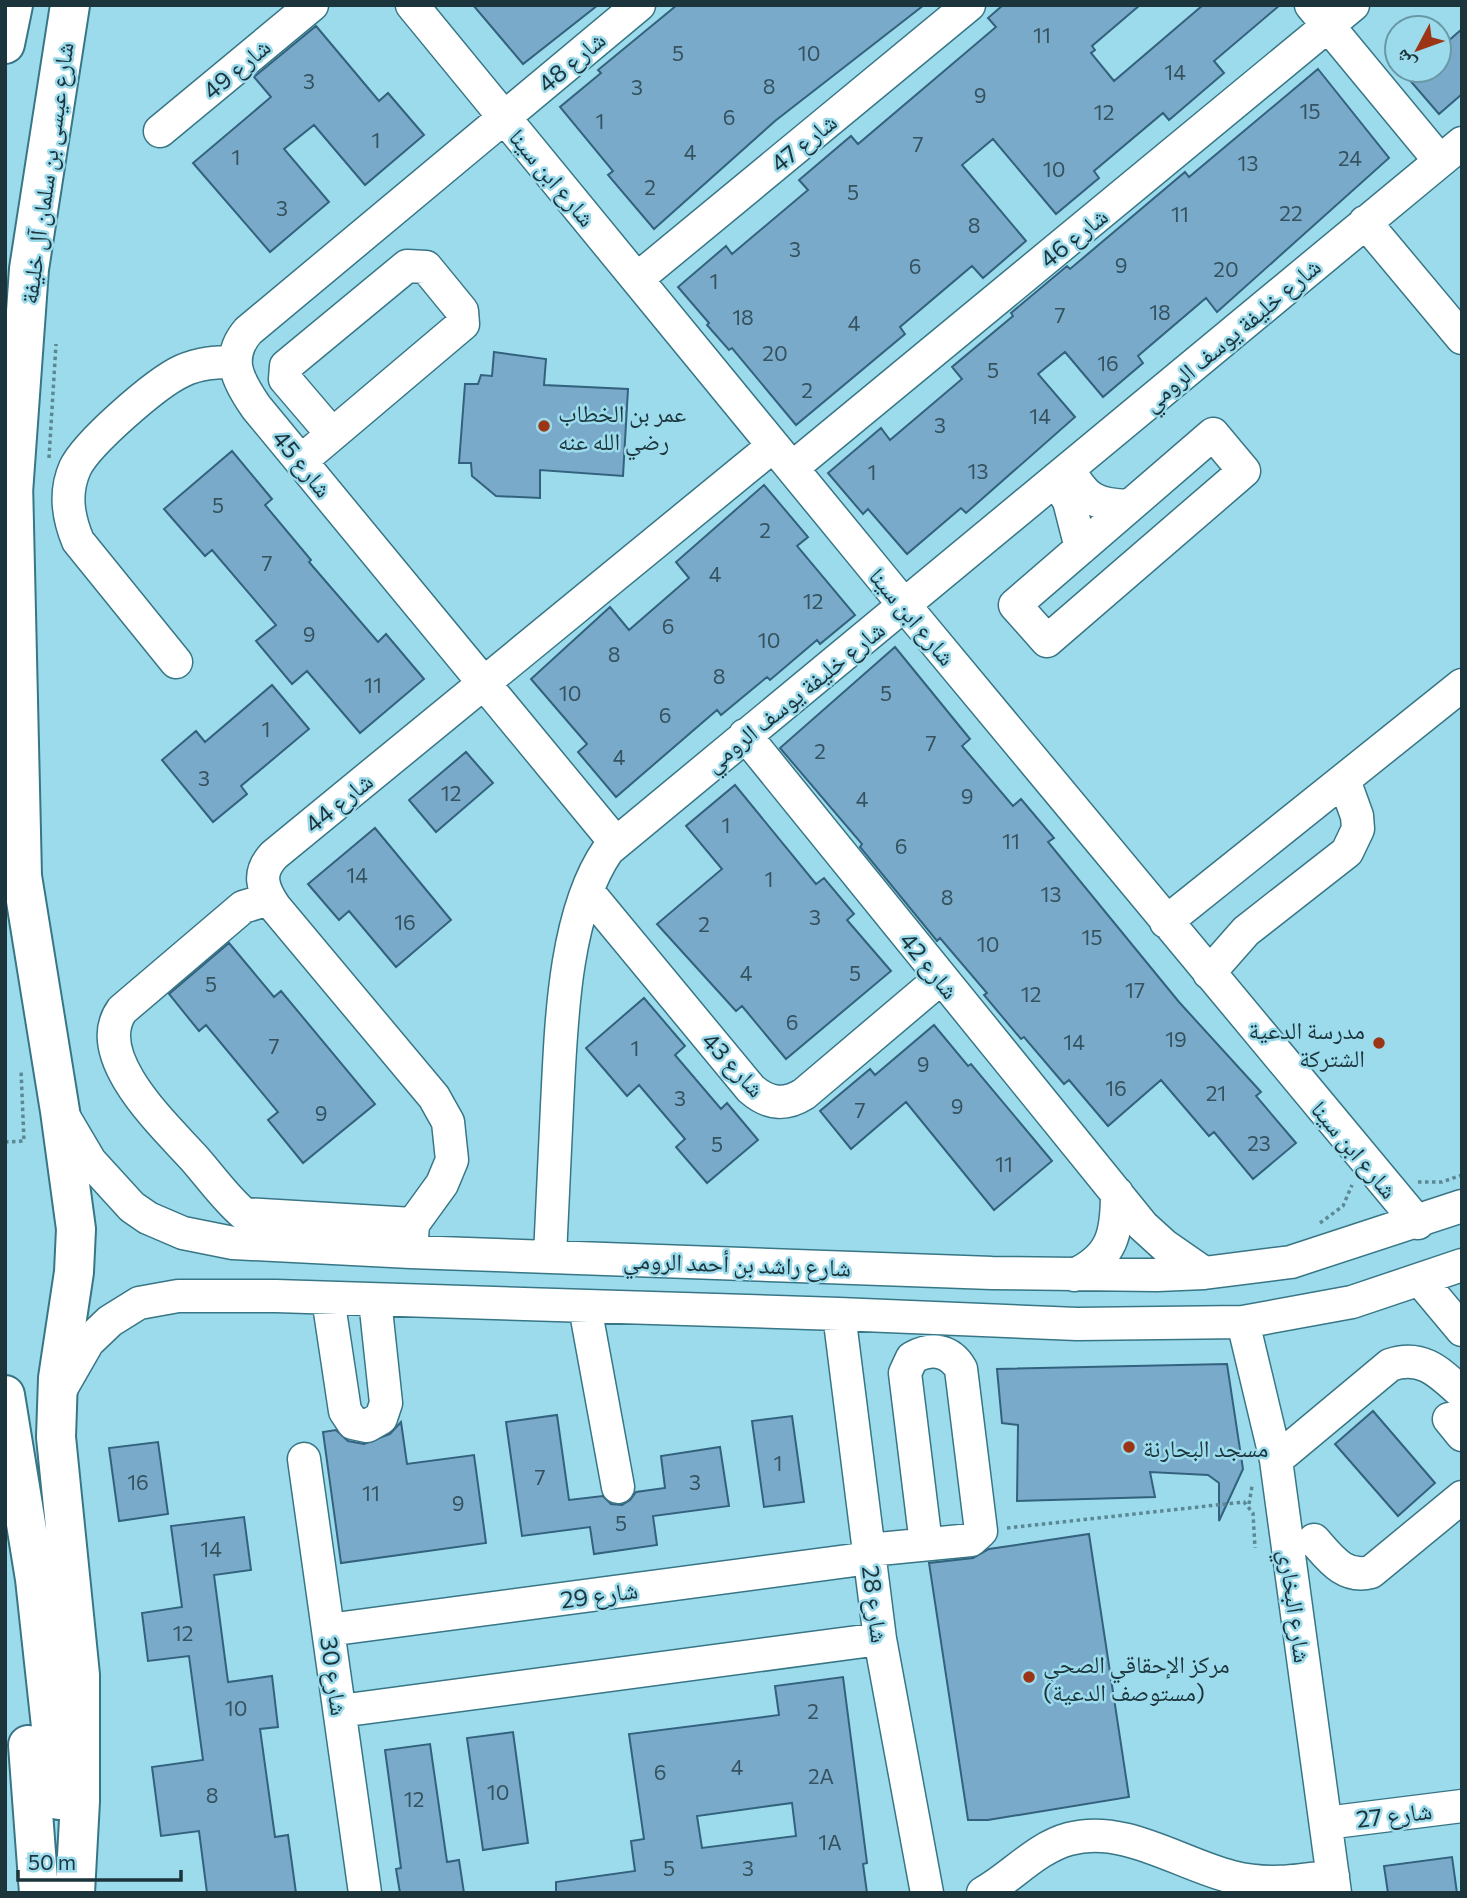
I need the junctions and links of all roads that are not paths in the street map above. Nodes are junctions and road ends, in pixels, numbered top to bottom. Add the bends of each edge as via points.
1 (13, 5) edge
2 (70, 5) edge
3 (312, 5) edge
4 (412, 5) edge
5 (639, 5) edge
6 (969, 5) edge
7 (1353, 5) edge
8 (1320, 16) edge
9 (5, 44) edge
10 (503, 117) junction
11 (160, 131) dead end
12 (1451, 152) edge
13 (1365, 222) junction
14 (637, 279) junction
15 (1462, 338) edge
16 (234, 362) junction
17 (332, 435) junction
18 (782, 457) junction
19 (301, 461) junction
20 (1062, 475) junction
21 (13, 481) junction
22 (1129, 506) junction
23 (1081, 548) junction
24 (905, 607) junction
25 (5, 635) edge
26 (176, 662) dead end
27 (484, 682) junction
28 (1462, 685) edge
29 (744, 736) junction
30 (1343, 780) junction
31 (615, 842) junction
32 (588, 892) junction
33 (269, 899) junction
34 (1166, 922) junction
35 (1209, 973) junction
36 (941, 978) junction
37 (61, 1111) junction
38 (1117, 1193) junction
39 (1462, 1206) edge
40 (1418, 1223) junction
41 (412, 1238) junction
42 (269, 1245) junction
43 (550, 1256) junction
44 (639, 1260) junction
45 (692, 1262) junction
46 (1462, 1265) edge
47 (928, 1270) junction
48 (992, 1273) junction
49 (1204, 1273) junction
50 (1074, 1275) junction
51 (1421, 1281) junction
52 (276, 1296) junction
53 (328, 1298) junction
54 (375, 1300) junction
55 (585, 1307) junction
56 (624, 1308) junction
57 (695, 1309) junction
58 (839, 1314) junction
59 (927, 1317) junction
60 (994, 1320) junction
61 (1243, 1322) junction
62 (1462, 1330) edge
63 (5, 1395) edge
64 (56, 1400) junction
65 (1458, 1416) edge
66 (5, 1422) edge
67 (304, 1459) dead end
68 (1276, 1460) junction
69 (618, 1487) dead end
70 (1462, 1497) edge
71 (925, 1535) junction
72 (1314, 1540) dead end
73 (869, 1546) junction
74 (328, 1630) junction
75 (880, 1639) junction
76 (340, 1711) junction
77 (1462, 1806) edge
78 (1326, 1823) junction
79 (1334, 1884) edge
80 (39, 1893) edge
81 (69, 1893) edge
82 (75, 1893) edge
83 (365, 1893) edge
84 (927, 1893) edge
85 (983, 1893) edge

1 - 9 highway
2 - 21 highway, شارع عيسى بن سلمان آل خليفة via 29,269
3 - 11 street, شارع 49
4 - 10 street, شارع ابن سينا
5 - 10 street, شارع 48
6 - 14 street, شارع 47
7 - 8 street, شارع 46
8 - 12 street
8 - 18 street, شارع 46
10 - 14 street, شارع ابن سينا
10 - 16 street via 248,331 239,341
12 - 13 street, شارع خليفة يوسف الرومي
13 - 15 street
13 - 20 street, شارع خليفة يوسف الرومي
14 - 18 street, شارع ابن سينا
16 - 19 street, شارع 45 via 247,394
16 - 26 street via 206,363 168,379 84,453 69,487 71,524 78,541
17 - 17 street via 463,324 462,311 426,267 413,265 402,270 286,366 285,379
17 - 19 street
18 - 24 street, شارع ابن سينا
18 - 27 street, شارع 44
19 - 27 street, شارع 45
20 - 22 street via 1104,505
20 - 23 street
20 - 24 street, شارع خليفة يوسف الرومي
21 - 25 highway, شارع عيسى بن سلمان آل خليفة
21 - 37 highway via 22,877
22 - 23 street
22 - 23 street via 1213,434 1244,471 1047,641 1015,605
24 - 29 street, شارع خليفة يوسف الرومي
24 - 34 street, شارع ابن سينا
27 - 31 street, شارع 45
27 - 33 street, شارع 44 via 274,855 262,878
28 - 30 street
29 - 31 street, شارع خليفة يوسف الرومي
29 - 36 street, شارع 42
30 - 34 street
30 - 35 street via 1358,829 1347,852 1246,931
31 - 32 street, شارع خليفة يوسف الرومي via 600,862
32 - 36 street, شارع 43 via 751,1089 774,1102 804,1094
32 - 43 street, شارع خليفة يوسف الرومي via 565,990
33 - 41 street via 433,1097 448,1122 453,1147 448,1172
33 - 41 street via 243,907 122,1010 115,1036 122,1068 137,1094 244,1214
34 - 35 street, شارع ابن سينا
35 - 40 street, شارع ابن سينا
36 - 38 street, شارع 42
37 - 42 street, شارع راشد بن أحمد الرومي via 102,1176 148,1218 204,1238
37 - 64 highway via 76,1229
38 - 49 street, شارع 42 via 1153,1236
38 - 50 street via 1117,1226 1109,1246 1097,1261
39 - 40 street, شارع راشد بن أحمد الرومي
40 - 49 street, شارع راشد بن أحمد الرومي via 1291,1262
41 - 42 street, شارع راشد بن أحمد الرومي
41 - 43 street, شارع راشد بن أحمد الرومي
42 - 52 street via 257,1262 260,1283
43 - 44 street, شارع راشد بن أحمد الرومي
44 - 45 street, شارع راشد بن أحمد الرومي
44 - 56 street via 644,1278 638,1296
45 - 47 street, شارع راشد بن أحمد الرومي
45 - 57 street via 682,1277 683,1295
46 - 51 street, شارع راشد بن أحمد الرومي
47 - 48 street, شارع راشد بن أحمد الرومي
47 - 59 street via 939,1285 939,1303
48 - 50 street, شارع راشد بن أحمد الرومي
48 - 60 street via 983,1297
49 - 50 street, شارع راشد بن أحمد الرومي
51 - 61 street, شارع راشد بن أحمد الرومي via 1342,1304
51 - 62 street
52 - 53 street, شارع راشد بن أحمد الرومي
52 - 64 street, شارع راشد بن أحمد الرومي via 178,1296 139,1303 88,1342
53 - 54 street, شارع راشد بن أحمد الرومي
53 - 54 street via 345,1411 353,1423 367,1426 381,1418 386,1403
54 - 55 street, شارع راشد بن أحمد الرومي
55 - 56 street, شارع راشد بن أحمد الرومي
55 - 69 street
56 - 57 street, شارع راشد بن أحمد الرومي
57 - 58 street, شارع راشد بن أحمد الرومي
58 - 59 street, شارع راشد بن أحمد الرومي
58 - 73 street, شارع 28
59 - 60 street, شارع راشد بن أحمد الرومي
60 - 61 street, شارع راشد بن أحمد الرومي
61 - 68 street, شارع البخاري
63 - 81 highway via 35,1579
64 - 82 highway via 80,1675
65 - 68 street via 1433,1367 1409,1360 1390,1365
66 - 80 highway
67 - 74 street, شارع 30
68 - 78 street, شارع البخاري
70 - 72 street via 1371,1572 1345,1571
71 - 71 street, شارع 29 via 971,1540 981,1531 961,1369 955,1359 939,1351 912,1358 905,1373
71 - 73 street, شارع 29
73 - 74 street, شارع 29
73 - 75 street, شارع 28
74 - 76 street, شارع 30
75 - 76 street
75 - 84 street, شارع 28
76 - 83 street, شارع 30
77 - 78 street, شارع 27
78 - 79 street, شارع البخاري
79 - 85 street via 1256,1882 1126,1840 1086,1835 1047,1849

